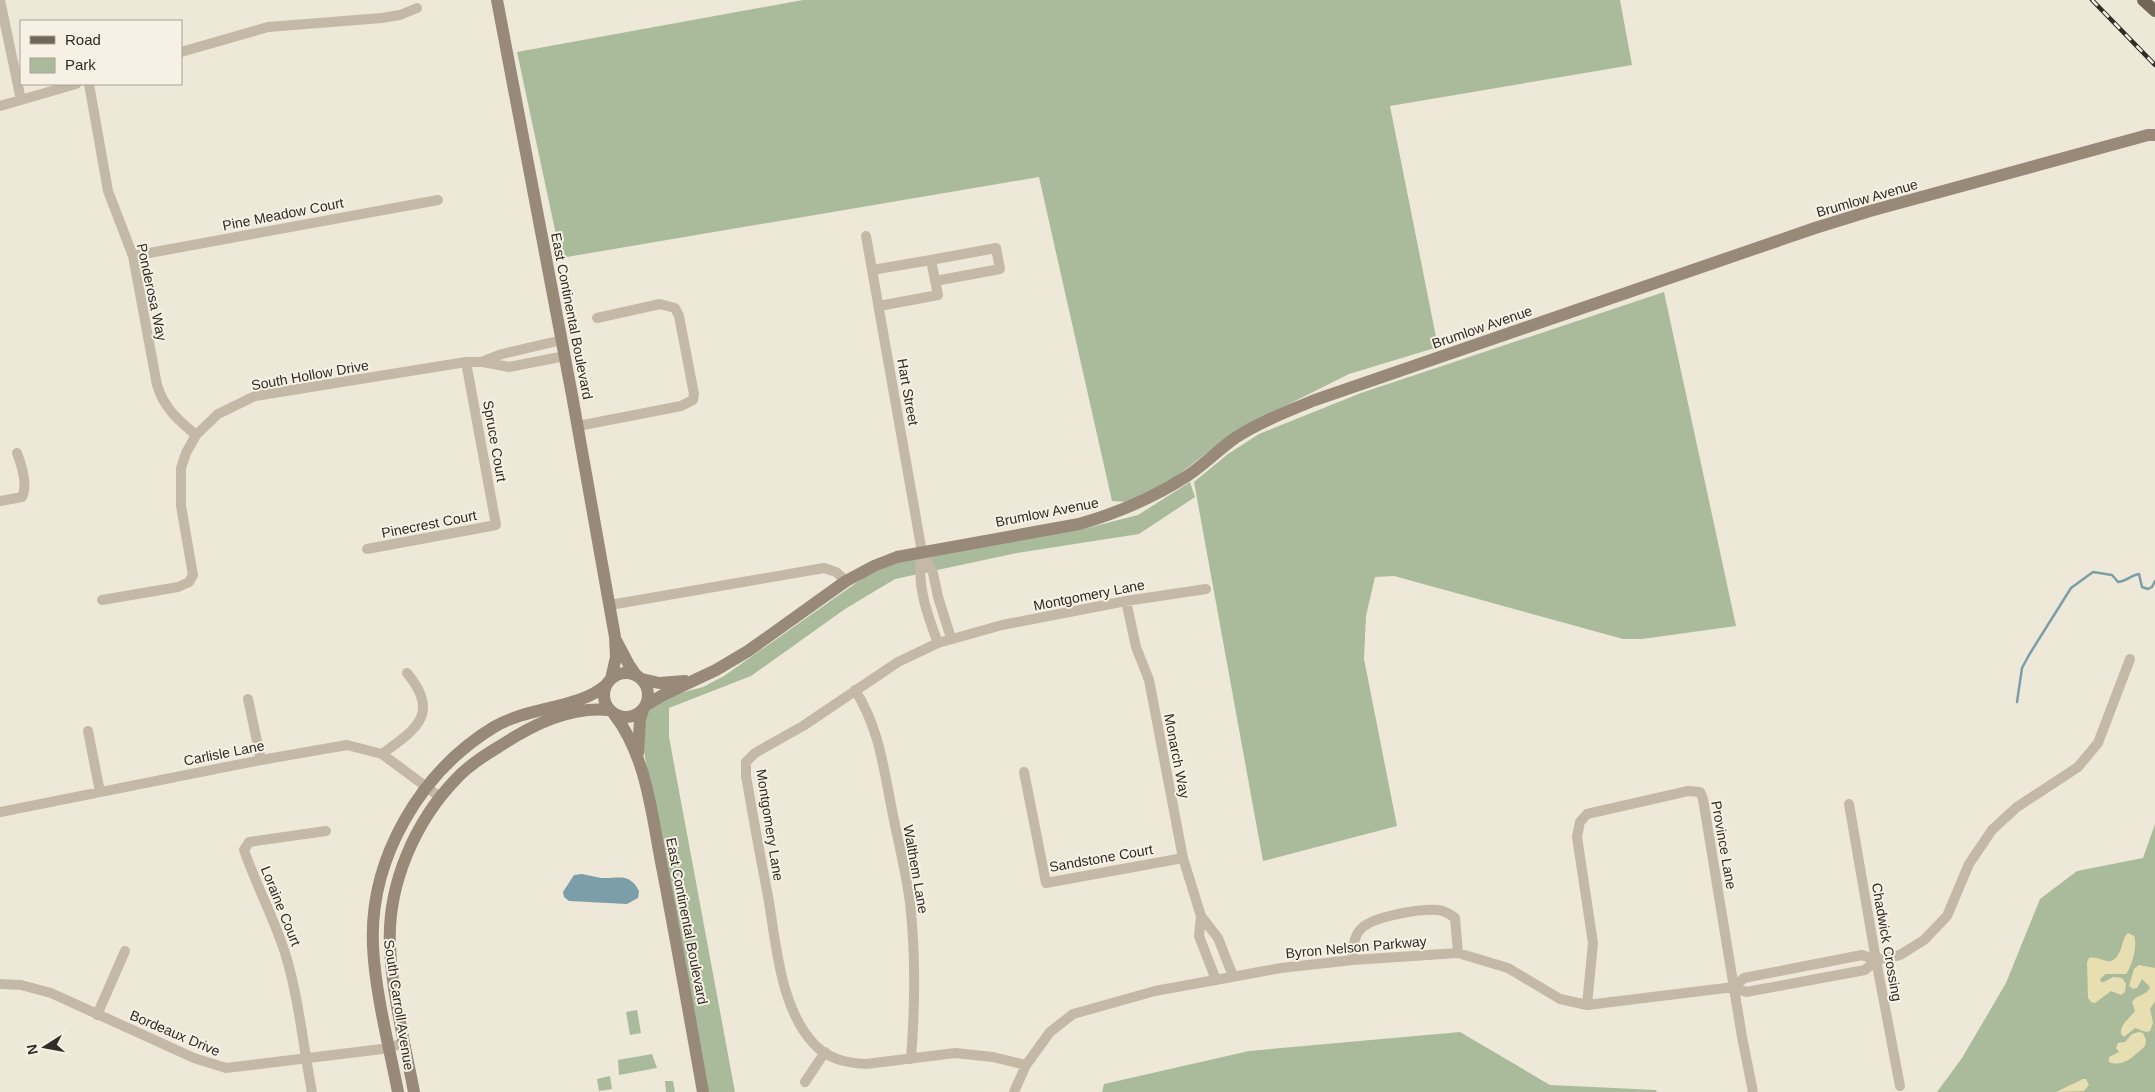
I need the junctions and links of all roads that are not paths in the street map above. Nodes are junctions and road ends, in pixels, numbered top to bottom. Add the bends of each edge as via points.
1 (0, 0) edge
2 (497, 0) edge
3 (2143, 0) edge
4 (417, 8) dead end
5 (2155, 11) edge
6 (182, 52) edge
7 (73, 85) edge
8 (89, 85) edge
9 (21, 100) junction
10 (0, 106) edge
11 (2153, 134) edge
12 (438, 200) dead end
13 (866, 236) dead end
14 (133, 256) junction
15 (931, 260) junction
16 (872, 270) junction
17 (935, 281) junction
18 (878, 306) junction
19 (597, 318) dead end
20 (562, 340) junction
21 (565, 356) junction
22 (466, 362) junction
23 (483, 362) junction
24 (578, 426) junction
25 (196, 435) junction
26 (17, 453) dead end
27 (0, 501) edge
28 (496, 525) joint
29 (368, 549) dead end
30 (922, 552) junction
31 (846, 581) junction
32 (1206, 589) dead end
33 (102, 600) dead end
34 (1126, 601) junction
35 (610, 605) junction
36 (615, 637) junction
37 (951, 638) junction
38 (938, 643) junction
39 (2130, 658) dead end
40 (407, 673) dead end
41 (639, 677) junction
42 (692, 680) junction
43 (609, 682) junction
44 (855, 690) junction
45 (248, 699) dead end
46 (644, 708) junction
47 (612, 712) junction
48 (88, 731) dead end
49 (382, 754) junction
50 (638, 756) junction
51 (261, 760) junction
52 (1024, 772) dead end
53 (427, 786) junction
54 (100, 792) junction
55 (440, 797) junction
56 (1850, 804) dead end
57 (0, 812) edge
58 (326, 831) dead end
59 (1182, 858) junction
60 (1201, 916) junction
61 (125, 951) dead end
62 (1458, 953) junction
63 (1353, 960) junction
64 (1876, 960) junction
65 (1802, 967) junction
66 (1233, 976) junction
67 (1216, 980) junction
68 (1806, 981) junction
69 (0, 984) edge
70 (1734, 987) junction
71 (1587, 1005) junction
72 (97, 1015) junction
73 (404, 1043) junction
74 (390, 1047) junction
75 (825, 1052) junction
76 (306, 1059) junction
77 (911, 1060) junction
78 (1026, 1065) junction
79 (806, 1082) dead end
80 (1900, 1086) dead end
81 (312, 1092) edge
82 (398, 1092) edge
83 (414, 1092) edge
84 (704, 1092) edge
85 (1014, 1092) edge
86 (1753, 1092) edge

1 - 9 street
2 - 20 main road, East Continental Boulevard
3 - 5 main road
4 - 6 street via 382,18 268,27
7 - 9 street
8 - 14 street, Ponderosa Way via 108,191
9 - 10 street
11 - 30 main road, Brumlow Avenue via 1815,228 1315,400 1258,425 1235,438 1186,476 1107,516 1079,524
12 - 14 street, Pine Meadow Court
13 - 16 street, Hart Street
14 - 25 street, Ponderosa Way via 162,399 176,419
15 - 16 street
15 - 17 street
15 - 17 street via 996,248 1000,270
16 - 18 street, Hart Street
17 - 18 street via 938,295
18 - 30 street, Hart Street
19 - 24 street via 660,304 675,308 693,400 681,406
20 - 21 main road, East Continental Boulevard
20 - 23 street, South Hollow Drive via 502,354
21 - 23 street, South Hollow Drive via 510,367
21 - 24 main road, East Continental Boulevard
22 - 23 street, South Hollow Drive
22 - 25 street, South Hollow Drive via 255,396 218,414
22 - 28 street, Spruce Court
24 - 35 main road, East Continental Boulevard
25 - 33 street, South Hollow Drive via 186,454 180,478 181,506 193,575 189,582 178,587
26 - 27 street via 25,490 22,497
28 - 29 street, Pinecrest Court
30 - 31 main road, Brumlow Avenue via 897,557
30 - 37 street via 933,572
30 - 38 street via 920,582 926,612
31 - 35 street via 836,572 824,568
31 - 42 main road, Brumlow Avenue via 748,651
32 - 34 street, Montgomery Lane
34 - 37 street, Montgomery Lane
34 - 59 street, Monarch Way via 1136,647 1148,680
35 - 36 main road, East Continental Boulevard
36 - 41 main road, East Continental Boulevard
36 - 43 main road, East Continental Boulevard via 616,657
37 - 38 street, Montgomery Lane
38 - 44 street, Montgomery Lane via 898,662
39 - 64 street, Byron Nelson Parkway via 2098,743 2078,767 2017,807 1992,830 1969,864 1947,916 1924,940 1900,955
40 - 49 street via 422,696 424,711 419,723
41 - 42 main road, Brumlow Avenue via 660,684
41 - 43 main road via 623,673
41 - 46 main road via 648,692
42 - 46 main road, Brumlow Avenue
43 - 47 main road via 604,698
43 - 53 main road, South Carroll Avenue via 591,696 524,714 496,726 462,750
44 - 75 street, Montgomery Lane via 750,757 745,769 788,997 802,1028
44 - 77 street, Walthem Lane via 877,734 910,902 914,988
45 - 51 street
46 - 47 main road via 629,717
46 - 50 main road, East Continental Boulevard via 640,719
47 - 50 main road, East Continental Boulevard
47 - 55 main road, South Carroll Avenue via 590,709 542,722 458,776
48 - 54 street
49 - 51 street, Carlisle Lane via 347,745
49 - 53 street, Carlisle Lane
50 - 84 main road, East Continental Boulevard
51 - 54 street, Carlisle Lane
52 - 59 street, Sandstone Court via 1046,883
53 - 55 street, Carlisle Lane
53 - 74 main road, South Carroll Avenue via 403,823 387,859 373,925 377,979
54 - 57 street, Carlisle Lane
55 - 73 main road, South Carroll Avenue via 418,831 403,864 390,926 393,976
56 - 64 street, Chadwick Crossing
58 - 76 street, Loraine Court via 249,842 244,850 286,954
59 - 60 street, Monarch Way
60 - 66 street, Monarch Way via 1218,938
60 - 67 street, Monarch Way via 1199,936
61 - 72 street
62 - 63 street, Byron Nelson Parkway
62 - 63 street via 1455,918 1449,912 1412,911 1367,923 1353,944
62 - 71 street, Byron Nelson Parkway via 1508,968 1560,999
63 - 66 street, Byron Nelson Parkway
64 - 65 street, Byron Nelson Parkway via 1862,955
64 - 68 street, Byron Nelson Parkway via 1865,970
64 - 80 street, Chadwick Crossing
65 - 68 street
65 - 70 street, Byron Nelson Parkway via 1744,978
66 - 67 street, Byron Nelson Parkway
67 - 78 street, Byron Nelson Parkway via 1155,991 1073,1014 1050,1032
68 - 70 street, Byron Nelson Parkway via 1746,992
69 - 72 street, Bordeaux Drive via 21,985 52,993
70 - 71 street, Byron Nelson Parkway
70 - 71 street, Province Lane via 1703,799 1700,792 1688,791 1601,809 1587,814 1580,822 1577,837 1593,943
70 - 86 street, Province Lane
72 - 76 street, Bordeaux Drive via 194,1058 226,1068
73 - 74 street, Bordeaux Drive
73 - 83 main road, South Carroll Avenue
74 - 76 street, Bordeaux Drive
74 - 82 main road, South Carroll Avenue
75 - 77 street, Montgomery Lane via 844,1063 854,1064
75 - 79 street
76 - 81 street
77 - 78 street, Montgomery Lane via 955,1054 993,1057
78 - 85 street, Byron Nelson Parkway

